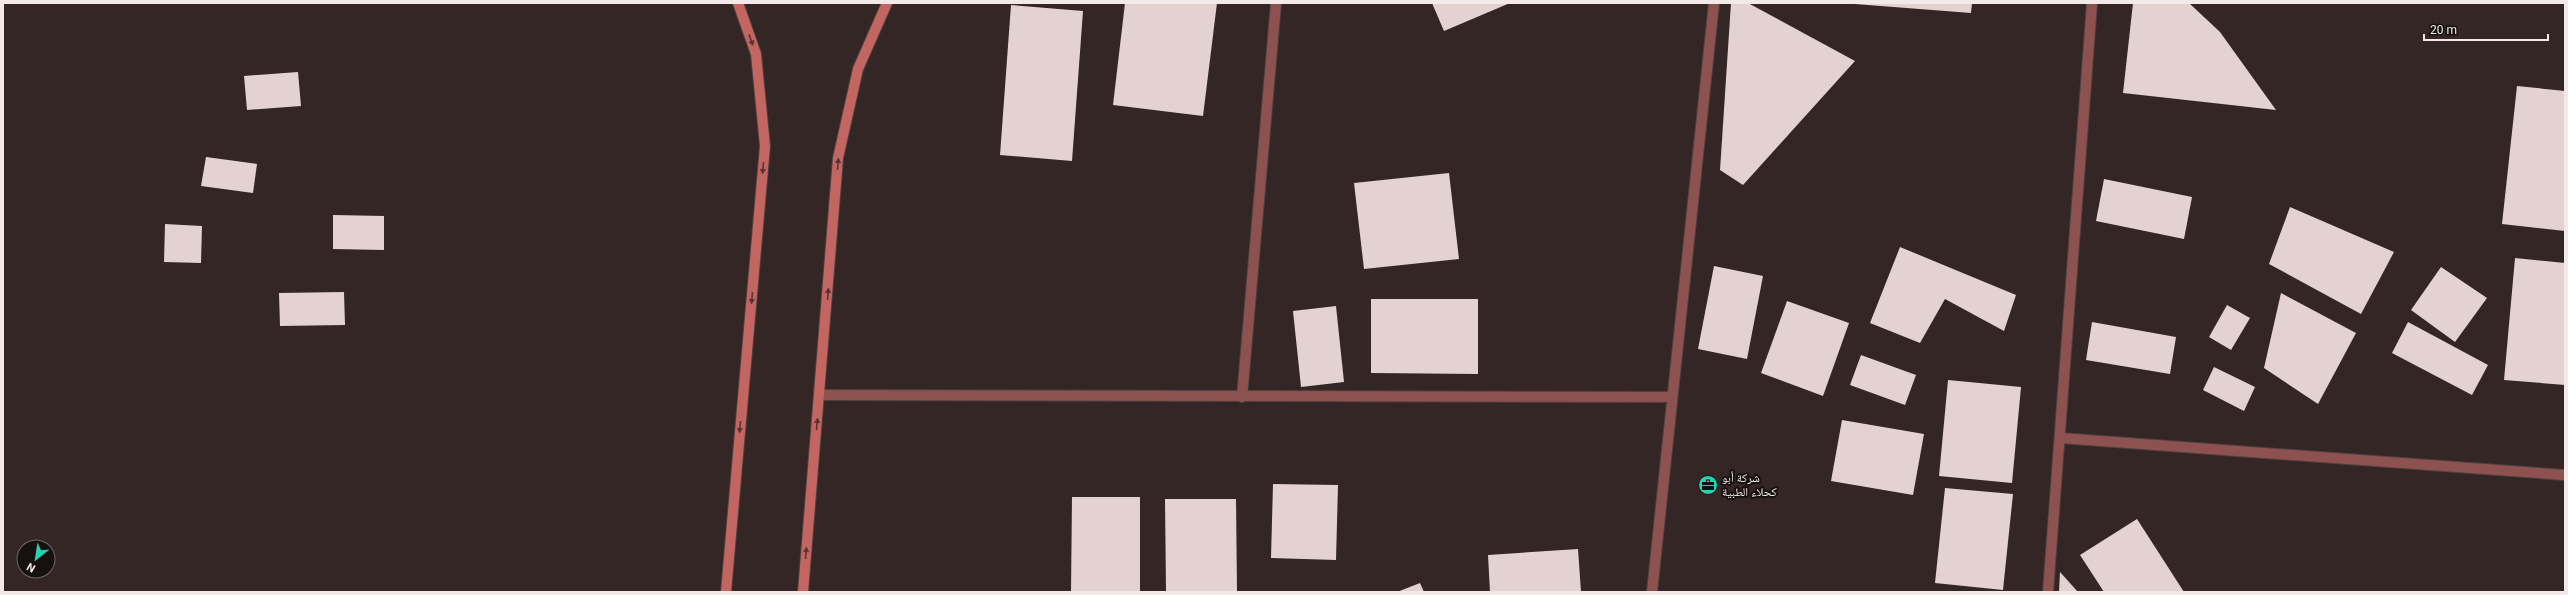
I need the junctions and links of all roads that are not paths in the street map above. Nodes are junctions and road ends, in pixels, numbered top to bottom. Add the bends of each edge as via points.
1 (738, 3) edge
2 (887, 3) edge
3 (1276, 3) edge
4 (1714, 3) edge
5 (2092, 3) edge
6 (820, 395) junction
7 (1242, 397) junction
8 (1672, 397) junction
9 (2060, 438) junction
10 (2565, 475) edge
11 (726, 592) edge
12 (803, 592) edge
13 (1652, 592) edge
14 (2048, 592) edge

1 -> 11 street via 756,54 765,146
6 -> 2 street via 838,158 858,69
3 - 7 street
4 - 8 street
5 - 9 street
6 - 7 street
12 -> 6 street
7 - 8 street
8 - 13 street
9 - 10 street
9 - 14 street

